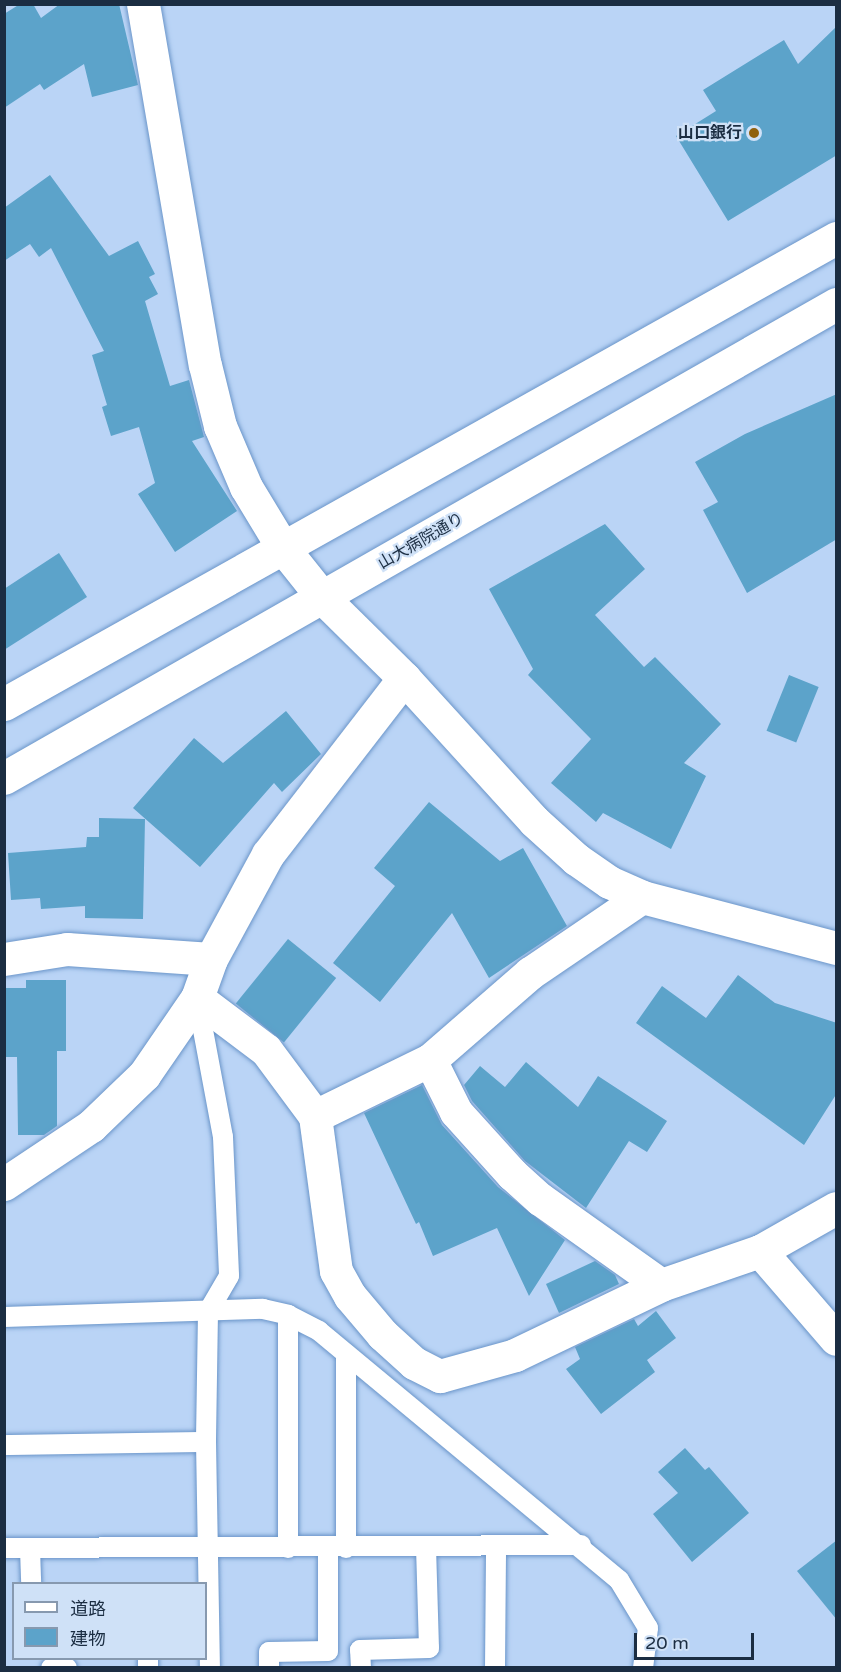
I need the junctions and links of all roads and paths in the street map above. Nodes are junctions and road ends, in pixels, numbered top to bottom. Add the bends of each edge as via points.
1 (143, 4) edge
2 (837, 238) edge
3 (837, 304) edge
4 (283, 548) junction
5 (323, 598) junction
6 (404, 678) junction
7 (4, 704) edge
8 (4, 778) edge
9 (642, 897) junction
10 (837, 948) edge
11 (4, 959) edge
12 (211, 959) junction
13 (197, 998) junction
14 (430, 1060) junction
15 (315, 1116) junction
16 (4, 1184) edge
17 (837, 1208) edge
18 (760, 1251) junction
19 (661, 1285) junction
20 (208, 1312) junction
21 (288, 1315) junction
22 (4, 1317) edge
23 (837, 1339) edge
24 (346, 1354) junction
25 (206, 1442) junction
26 (4, 1445) edge
27 (581, 1545) junction
28 (496, 1546) junction
29 (426, 1547) junction
30 (4, 1548) edge
31 (288, 1548) junction
32 (337, 1548) junction
33 (30, 1549) junction
34 (208, 1549) junction
35 (31, 1582) edge
36 (51, 1668) edge
37 (67, 1668) edge
38 (210, 1668) edge
39 (269, 1668) edge
40 (361, 1668) edge
41 (495, 1668) edge
42 (643, 1668) edge

1 - 4 street via 205,365 220,426 246,487
2 - 4 street
3 - 5 street, 山大病院通り
4 - 5 street
4 - 7 street
5 - 6 street
5 - 8 street, 山大病院通り
6 - 9 street via 534,821 609,882
6 - 12 street via 268,854
9 - 10 street
9 - 14 street via 530,973
11 - 12 street via 67,949
12 - 13 street
13 - 15 street via 266,1050
13 - 16 street via 144,1075 91,1126
13 - 20 lane via 223,1137 229,1276
14 - 15 street
14 - 19 street via 456,1113 512,1174 540,1199
15 - 19 street via 336,1271 350,1296 382,1334 423,1368 440,1376 484,1366
17 - 18 street
18 - 19 street
18 - 23 street
20 - 21 lane via 263,1310
20 - 22 lane
20 - 25 lane
21 - 24 lane via 319,1331
21 - 31 lane
24 - 27 lane
24 - 32 lane
25 - 26 lane
25 - 34 lane
27 - 28 lane
27 - 42 lane via 619,1580 648,1628
28 - 29 lane
28 - 41 lane
29 - 32 lane
29 - 40 lane via 429,1648 360,1650
30 - 33 lane
31 - 32 lane
31 - 34 lane
32 - 39 lane via 328,1651 269,1652
33 - 34 lane
33 - 35 lane
34 - 38 lane
36 - 37 lane

